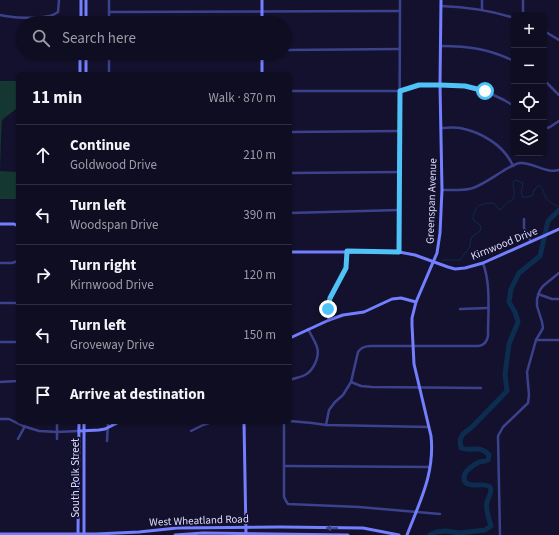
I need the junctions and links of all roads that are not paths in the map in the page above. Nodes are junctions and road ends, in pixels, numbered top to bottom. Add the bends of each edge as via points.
1 (59, 0) edge
2 (81, 0) edge
3 (86, 0) edge
4 (109, 0) edge
5 (262, 0) edge
6 (400, 0) edge
7 (441, 0) edge
8 (482, 0) edge
9 (523, 0) edge
10 (441, 6) junction
11 (482, 9) junction
12 (262, 11) junction
13 (400, 11) junction
14 (109, 12) junction
15 (523, 12) edge
16 (0, 15) edge
17 (16, 16) edge
18 (50, 16) edge
19 (81, 16) edge
20 (86, 16) edge
21 (109, 16) edge
22 (262, 16) edge
23 (511, 17) edge
24 (547, 32) edge
25 (559, 40) edge
26 (441, 46) junction
27 (400, 49) junction
28 (292, 50) edge
29 (80, 60) edge
30 (86, 60) edge
31 (109, 60) edge
32 (262, 60) edge
33 (511, 60) edge
34 (80, 72) edge
35 (86, 72) edge
36 (109, 72) edge
37 (262, 72) edge
38 (547, 83) edge
39 (440, 85) junction
40 (292, 91) edge
41 (400, 91) junction
42 (559, 95) edge
43 (511, 104) edge
44 (559, 121) edge
45 (441, 128) junction
46 (547, 128) edge
47 (400, 131) junction
48 (292, 132) edge
49 (513, 166) junction
50 (559, 170) edge
51 (400, 172) junction
52 (292, 173) edge
53 (442, 190) junction
54 (399, 210) junction
55 (292, 213) edge
56 (524, 219) dead end
57 (0, 224) edge
58 (16, 225) edge
59 (559, 229) edge
60 (531, 242) junction
61 (347, 251) junction
62 (292, 252) edge
63 (399, 252) junction
64 (16, 262) edge
65 (433, 262) junction
66 (0, 263) edge
67 (483, 263) junction
68 (559, 273) edge
69 (538, 294) junction
70 (559, 299) edge
71 (416, 302) junction
72 (0, 303) edge
73 (16, 303) edge
74 (488, 308) junction
75 (460, 309) dead end
76 (329, 320) junction
77 (308, 329) junction
78 (292, 337) edge
79 (536, 340) junction
80 (559, 340) edge
81 (0, 342) edge
82 (16, 342) edge
83 (413, 346) junction
84 (292, 379) edge
85 (0, 382) edge
86 (16, 382) edge
87 (351, 382) junction
88 (420, 388) junction
89 (481, 388) dead end
90 (0, 419) edge
91 (292, 421) edge
92 (16, 422) edge
93 (20, 424) edge
94 (57, 424) edge
95 (79, 424) edge
96 (84, 424) edge
97 (108, 424) edge
98 (115, 424) edge
99 (206, 424) edge
100 (244, 424) edge
101 (284, 424) edge
102 (326, 425) junction
103 (25, 426) junction
104 (429, 427) junction
105 (108, 428) junction
106 (79, 431) junction
107 (84, 431) junction
108 (191, 431) dead end
109 (57, 432) junction
110 (18, 439) dead end
111 (57, 439) dead end
112 (107, 441) dead end
113 (284, 466) junction
114 (431, 467) junction
115 (79, 474) junction
116 (84, 474) junction
117 (416, 512) junction
118 (440, 514) dead end
119 (203, 527) junction
120 (246, 527) junction
121 (281, 527) junction
122 (139, 533) edge
123 (203, 533) junction
124 (246, 534) junction
125 (281, 534) junction
126 (2, 535) edge
127 (78, 535) edge
128 (84, 535) edge
129 (175, 535) edge
130 (348, 535) edge
131 (399, 535) edge
132 (407, 535) edge
133 (500, 535) edge

1 - 18 street via 58,12
2 - 19 street
3 - 20 street
4 - 14 street
5 - 12 street
6 - 13 street
7 - 10 street, Greenspan Avenue
8 - 11 street
9 - 15 street
10 - 11 street
10 - 26 street, Greenspan Avenue
11 - 23 street
12 - 13 street
12 - 14 street
12 - 22 street
13 - 27 street
14 - 21 street
16 - 17 street
24 - 25 street
26 - 33 street via 478,48
26 - 39 street, Greenspan Avenue
27 - 28 street
27 - 41 street
29 - 34 street
30 - 35 street
31 - 36 street
32 - 37 street
38 - 42 street
39 - 41 street via 419,85
39 - 43 street via 465,86 485,91
39 - 45 street, Greenspan Avenue
40 - 41 street
41 - 47 street
44 - 46 street
45 - 49 street via 476,132 499,147
45 - 53 street, Greenspan Avenue
47 - 48 street
47 - 51 street
49 - 50 street via 524,163 543,169
49 - 53 street via 473,188
51 - 52 street
51 - 54 street
53 - 65 street, Greenspan Avenue via 438,248
54 - 55 street
54 - 63 street
56 - 60 street via 524,228
57 - 58 street
59 - 60 street, Kirnwood Drive
60 - 67 street, Kirnwood Drive
61 - 62 street, Kirnwood Drive
61 - 63 street, Kirnwood Drive
61 - 76 street via 346,268 329,302
63 - 65 street, Kirnwood Drive
64 - 66 street
65 - 67 street, Kirnwood Drive via 455,269
65 - 71 street, Greenspan Avenue
67 - 74 street via 488,279
68 - 69 street via 543,286
69 - 70 street
69 - 79 street via 537,306 543,328
71 - 76 street via 401,298 392,299 364,312
71 - 83 street, Greenspan Avenue via 412,325
72 - 73 street
74 - 75 street
74 - 83 street via 488,336 484,344
76 - 77 street
77 - 78 street
77 - 84 street via 317,347 315,363 304,376
79 - 80 street
79 - 133 street via 527,372 528,403 503,427 498,436
81 - 82 street
83 - 87 street via 368,346 360,349
83 - 88 street, Greenspan Avenue
85 - 86 street
87 - 88 street via 366,387
87 - 102 street via 329,410
88 - 89 street
88 - 104 street, Greenspan Avenue
90 - 92 street
91 - 102 street
93 - 103 street
94 - 109 street
95 - 106 street, South Polk Street
96 - 107 street, South Polk Street
97 - 105 street
98 - 105 street
99 - 108 street
100 - 120 street
101 - 113 street
102 - 104 street
103 - 109 street via 39,431
103 - 110 street
104 - 114 street, Greenspan Avenue via 432,443
105 - 107 street
105 - 112 street
106 - 107 street
106 - 109 street
106 - 115 street, South Polk Street
107 - 116 street, South Polk Street
109 - 111 street
113 - 114 street
113 - 117 street via 284,497 291,505
114 - 117 street, Greenspan Avenue
115 - 116 street
115 - 127 street, South Polk Street
116 - 128 street, South Polk Street
117 - 118 street
117 - 132 street, Greenspan Avenue
119 - 120 street, West Wheatland Road
119 - 122 street, West Wheatland Road
119 - 123 street
120 - 121 street, West Wheatland Road
120 - 124 street
121 - 125 street
131 -> 121 street, West Wheatland Road via 364,528
122 - 128 street, West Wheatland Road
123 - 124 street, West Wheatland Road
123 - 129 street, West Wheatland Road
124 - 125 street, West Wheatland Road
125 - 130 street, West Wheatland Road
126 - 127 street, West Wheatland Road
127 - 128 street, West Wheatland Road

